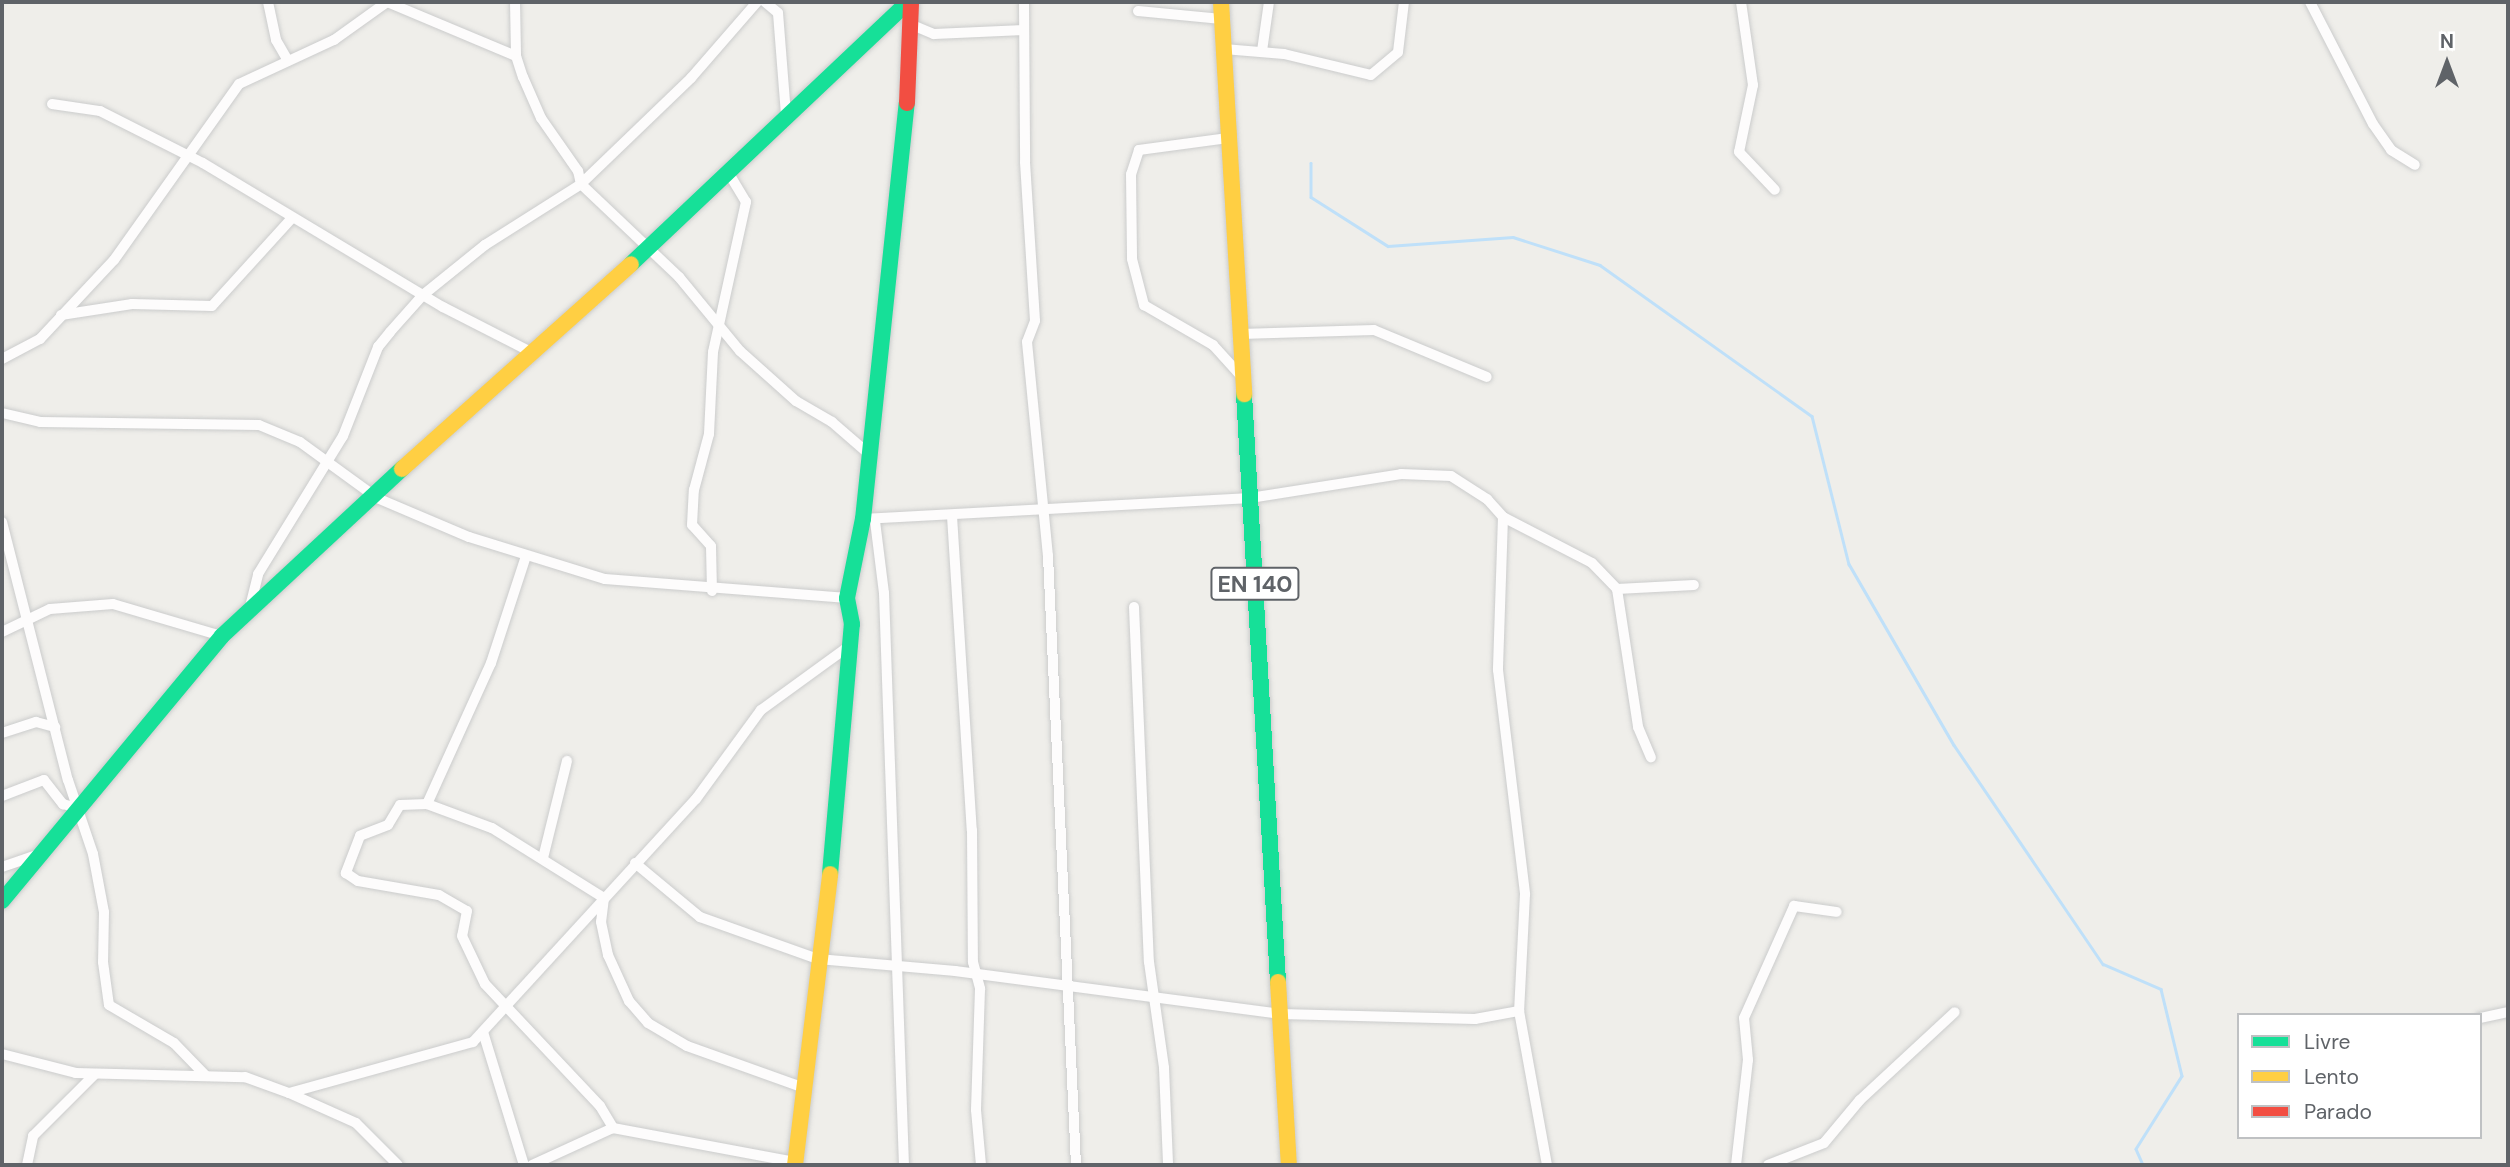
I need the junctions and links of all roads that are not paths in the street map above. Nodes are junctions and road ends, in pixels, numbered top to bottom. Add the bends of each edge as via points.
1 (268, 2) edge
2 (515, 2) edge
3 (757, 2) edge
4 (765, 2) edge
5 (909, 2) edge
6 (1024, 2) edge
7 (1221, 2) edge
8 (1269, 2) edge
9 (1404, 2) edge
10 (1741, 2) edge
11 (2310, 2) edge
12 (1138, 11) dead end
13 (1222, 19) junction
14 (910, 24) junction
15 (1024, 30) junction
16 (1224, 49) junction
17 (1262, 51) junction
18 (516, 56) junction
19 (288, 61) junction
20 (52, 104) dead end
21 (786, 115) junction
22 (1228, 138) junction
23 (190, 157) junction
24 (2415, 165) dead end
25 (730, 175) junction
26 (580, 184) junction
27 (1775, 190) dead end
28 (292, 218) junction
29 (644, 249) junction
30 (423, 295) junction
31 (61, 316) junction
32 (718, 329) junction
33 (1240, 334) junction
34 (531, 352) junction
35 (2, 359) edge
36 (1242, 377) junction
37 (1487, 377) dead end
38 (2, 413) edge
39 (869, 454) junction
40 (327, 464) junction
41 (377, 498) junction
42 (1250, 498) junction
43 (1044, 508) junction
44 (952, 516) junction
45 (1503, 517) junction
46 (869, 520) junction
47 (2, 523) edge
48 (526, 556) junction
49 (1694, 585) dead end
50 (1617, 589) junction
51 (712, 591) junction
52 (847, 598) junction
53 (1134, 607) dead end
54 (245, 617) junction
55 (29, 624) junction
56 (2, 632) edge
57 (222, 636) junction
58 (849, 646) junction
59 (55, 727) junction
60 (2, 733) edge
61 (1651, 757) dead end
62 (567, 761) dead end
63 (2, 796) edge
64 (427, 804) junction
65 (81, 809) junction
66 (48, 849) junction
67 (543, 858) junction
68 (635, 863) junction
69 (2, 867) edge
70 (604, 898) junction
71 (2, 901) edge
72 (1837, 912) dead end
73 (818, 959) junction
74 (898, 969) junction
75 (976, 976) junction
76 (1066, 986) junction
77 (1154, 1000) junction
78 (509, 1006) junction
79 (1519, 1012) junction
80 (1955, 1012) dead end
81 (2508, 1012) edge
82 (1281, 1014) junction
83 (2482, 1018) edge
84 (483, 1032) junction
85 (2, 1054) edge
86 (94, 1075) junction
87 (206, 1076) junction
88 (804, 1088) junction
89 (289, 1093) junction
90 (613, 1128) junction
91 (795, 1164) edge
92 (27, 1165) edge
93 (398, 1165) edge
94 (524, 1165) edge
95 (532, 1165) edge
96 (904, 1165) edge
97 (981, 1165) edge
98 (1076, 1165) edge
99 (1168, 1165) edge
100 (1289, 1165) edge
101 (1547, 1165) edge
102 (1736, 1165) edge
103 (1768, 1165) edge

1 - 19 street via 276,40
2 - 18 street
3 - 26 street via 691,78
4 - 21 street via 778,13
5 - 14 street
5 - 21 street via 845,67
6 - 15 street
7 - 13 street, EN 140
8 - 17 street
9 - 17 street via 1398,52 1371,75
10 - 27 street via 1753,85 1739,152
11 - 24 street via 2373,124 2391,150
12 - 13 street
13 - 16 street, EN 140
14 - 15 street via 934,34
14 - 39 street via 906,116
15 - 43 street via 1035,321 1027,342
16 - 17 street
16 - 22 street, EN 140
18 - 19 street via 387,2 334,40
18 - 26 street via 541,118 578,171
19 - 23 street via 230,93
20 - 23 street via 100,111
21 - 25 street
22 - 33 street, EN 140
22 - 36 street via 1139,150 1131,174 1132,259 1144,305 1213,345
23 - 28 street
23 - 31 street via 167,180 114,260
25 - 29 street
25 - 32 street via 747,195
26 - 29 street
26 - 30 street via 517,222
28 - 30 street
28 - 31 street via 212,306 132,304
29 - 32 street via 679,277
29 - 34 street
30 - 34 street
30 - 40 street via 378,347
31 - 35 street via 40,339
32 - 39 street via 796,401 832,422
32 - 51 street via 709,434 696,471 692,524 711,546
33 - 36 street, EN 140
33 - 37 street via 1374,330
34 - 41 street
36 - 42 street, EN 140
38 - 40 street via 40,422 258,425 300,442
39 - 46 street
40 - 41 street
40 - 54 street via 261,568
41 - 48 street
41 - 54 street
42 - 43 street
42 - 45 street via 1334,482 1432,473 1472,489
42 - 82 street, EN 140
43 - 44 street
43 - 76 street
44 - 46 street
44 - 75 street
45 - 50 street via 1563,544
45 - 79 street via 1498,670 1525,894
46 - 52 street
46 - 74 street via 884,593
47 - 55 street
48 - 51 street via 605,579
48 - 64 street via 491,663
49 - 50 street
50 - 61 street via 1638,727
51 - 52 street
52 - 58 street
53 - 77 street
54 - 57 street
55 - 56 street
55 - 57 street via 50,609 113,604
55 - 59 street
57 - 65 street
58 - 68 street via 761,710 696,799
58 - 73 street via 824,948
59 - 60 street via 36,722
59 - 65 street
62 - 67 street
63 - 65 street via 44,780 63,804
64 - 67 street via 492,828
64 - 78 street via 400,805 388,825 360,836 346,873 358,881 427,891 461,906 467,911 462,936 476,969
65 - 66 street
65 - 87 street via 104,912 103,973 109,1005 174,1043
66 - 69 street
66 - 71 street
67 - 70 street
68 - 70 street
68 - 73 street via 700,917
70 - 78 street
70 - 88 street via 601,922 608,955 640,1017 687,1046
72 - 102 street via 1794,906 1744,1017 1748,1060
73 - 74 street
73 - 88 street
74 - 75 street
74 - 96 street
75 - 76 street
75 - 97 street
76 - 77 street
76 - 98 street
77 - 82 street
77 - 99 street via 1164,1068
78 - 84 street
78 - 90 street via 532,1038 600,1106
79 - 82 street via 1475,1019
79 - 101 street
80 - 103 street via 1860,1100 1824,1143
81 - 83 street
82 - 100 street, EN 140
84 - 89 street via 460,1046
84 - 94 street
85 - 86 street via 45,1069
86 - 87 street
86 - 92 street via 38,1130
87 - 89 street via 245,1077
88 - 91 street
89 - 93 street via 356,1123
90 - 91 street via 706,1150
90 - 95 street

